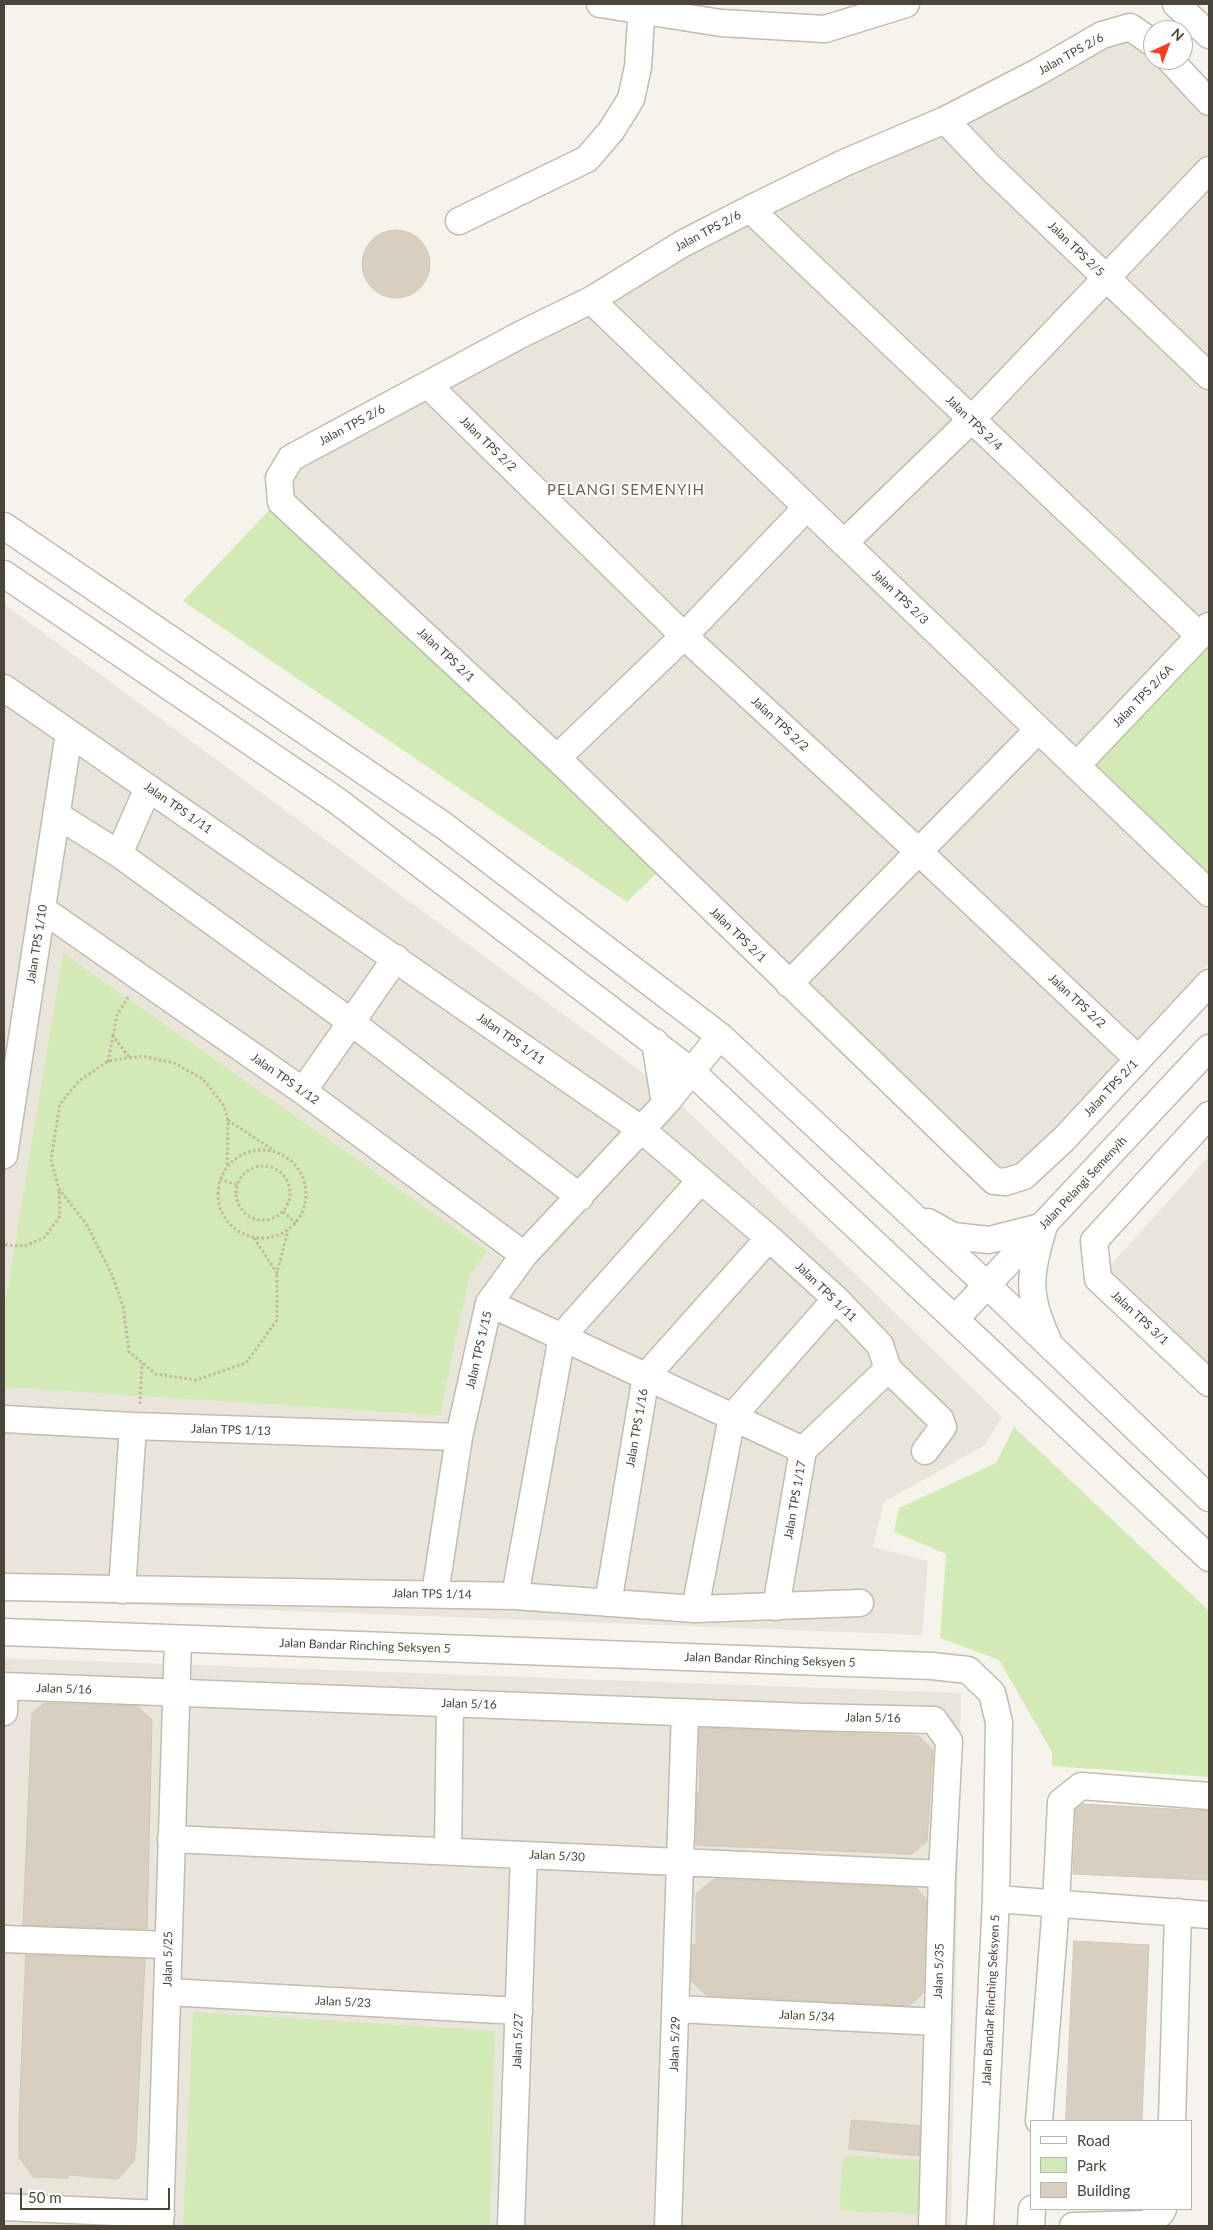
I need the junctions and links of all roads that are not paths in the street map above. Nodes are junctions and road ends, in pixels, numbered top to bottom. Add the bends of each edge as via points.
1 (600, 4) edge
2 (906, 4) edge
3 (1176, 4) edge
4 (641, 7) edge
5 (1209, 35) edge
6 (1143, 36) edge
7 (1179, 70) edge
8 (1209, 102) edge
9 (945, 120) junction
10 (1209, 170) edge
11 (750, 209) junction
12 (459, 221) dead end
13 (1106, 278) junction
14 (590, 300) junction
15 (1209, 376) edge
16 (428, 385) junction
17 (971, 420) junction
18 (279, 478) joint
19 (807, 507) junction
20 (4, 526) edge
21 (844, 543) junction
22 (4, 574) edge
23 (1204, 631) edge
24 (684, 636) junction
25 (4, 688) edge
26 (1038, 730) junction
27 (69, 733) junction
28 (557, 758) junction
29 (1077, 765) junction
30 (148, 788) junction
31 (56, 815) junction
32 (918, 851) junction
33 (119, 854) junction
34 (1209, 893) edge
35 (42, 909) junction
36 (396, 958) junction
37 (1209, 983) edge
38 (789, 984) junction
39 (351, 1022) junction
40 (14, 1024) edge
41 (720, 1036) junction
42 (655, 1042) junction
43 (1209, 1048) edge
44 (1138, 1059) junction
45 (692, 1071) junction
46 (303, 1090) junction
47 (715, 1092) junction
48 (665, 1104) junction
49 (1207, 1122) edge
50 (642, 1130) junction
51 (4, 1155) edge
52 (701, 1180) junction
53 (580, 1197) junction
54 (901, 1207) junction
55 (1044, 1226) junction
56 (769, 1238) junction
57 (524, 1255) junction
58 (988, 1286) junction
59 (836, 1299) junction
60 (489, 1303) junction
61 (956, 1318) junction
62 (562, 1336) junction
63 (1051, 1346) junction
64 (888, 1369) junction
65 (646, 1376) junction
66 (1209, 1383) edge
67 (137, 1416) junction
68 (732, 1417) junction
69 (4, 1419) edge
70 (459, 1437) junction
71 (803, 1450) junction
72 (925, 1451) dead end
73 (1209, 1498) edge
74 (1209, 1558) edge
75 (4, 1586) edge
76 (122, 1590) junction
77 (435, 1594) junction
78 (515, 1596) junction
79 (608, 1603) junction
80 (860, 1604) dead end
81 (776, 1607) junction
82 (694, 1609) junction
83 (4, 1632) edge
84 (178, 1639) junction
85 (4, 1686) edge
86 (176, 1693) junction
87 (450, 1703) junction
88 (4, 1712) edge
89 (685, 1712) junction
90 (934, 1720) joint
91 (1209, 1796) edge
92 (172, 1839) junction
93 (448, 1851) junction
94 (524, 1855) junction
95 (682, 1862) junction
96 (942, 1874) junction
97 (996, 1898) junction
98 (1056, 1905) junction
99 (1178, 1912) junction
100 (1209, 1915) edge
101 (4, 1939) edge
102 (168, 1945) junction
103 (167, 1992) junction
104 (676, 2009) junction
105 (519, 2011) junction
106 (938, 2022) junction
107 (1039, 2120) edge
108 (1172, 2120) edge
109 (4, 2207) edge
110 (1032, 2210) edge
111 (1162, 2210) edge
112 (160, 2220) edge
113 (511, 2226) edge
114 (668, 2226) edge
115 (932, 2226) edge
116 (980, 2226) edge
117 (1031, 2226) edge
118 (1073, 2226) edge

1 - 4 street
2 - 4 street via 825,28 721,24
3 - 5 street
4 - 12 street via 638,67 631,99 611,131 587,159
6 - 9 street, Jalan TPS 2/6 via 1130,27 1102,35
7 - 8 street
9 - 11 street, Jalan TPS 2/6 via 844,163
9 - 13 street, Jalan TPS 2/5
10 - 13 street
11 - 14 street, Jalan TPS 2/6 via 677,247
11 - 17 street, Jalan TPS 2/4
13 - 15 street, Jalan TPS 2/5
13 - 17 street
14 - 16 street, Jalan TPS 2/6
14 - 19 street, Jalan TPS 2/3
16 - 18 street, Jalan TPS 2/6 via 291,458
16 - 24 street, Jalan TPS 2/2
17 - 21 street
17 - 23 street, Jalan TPS 2/4
18 - 28 street, Jalan TPS 2/1 via 281,502
19 - 21 street, Jalan TPS 2/3
19 - 24 street
20 - 41 street via 443,825
21 - 26 street, Jalan TPS 2/3
22 - 42 street via 336,800
23 - 29 street, Jalan TPS 2/6A
24 - 28 street
24 - 32 street, Jalan TPS 2/2
25 - 27 street, Jalan TPS 1/11
26 - 29 street, Jalan TPS 2/3
26 - 32 street
27 - 30 street, Jalan TPS 1/11
27 - 31 street, Jalan TPS 1/10
28 - 38 street, Jalan TPS 2/1
29 - 34 street, Jalan TPS 2/3
30 - 33 street
30 - 36 street, Jalan TPS 1/11
31 - 33 street
31 - 35 street, Jalan TPS 1/10
32 - 38 street
32 - 44 street, Jalan TPS 2/2
33 - 39 street
35 - 40 street, Jalan TPS 1/10
35 - 46 street, Jalan TPS 1/12
36 - 39 street
36 - 50 street, Jalan TPS 1/11
37 - 44 street, Jalan TPS 2/1
38 - 44 street, Jalan TPS 2/1 via 994,1181 1005,1182 1024,1176 1064,1139
39 - 46 street
39 - 53 street
40 - 51 street, Jalan TPS 1/10
41 - 45 street, Jalan TPS 1/15
41 - 54 street
42 - 45 street
42 - 48 street
43 - 55 street, Jalan Pelangi Semenyih
45 - 47 street
45 - 48 street, Jalan TPS 1/15
46 - 57 street, Jalan TPS 1/12
47 - 48 street
47 - 61 street
48 - 50 street, Jalan TPS 1/15
49 - 66 street, Jalan TPS 3/1 via 1094,1241 1098,1278
50 - 52 street, Jalan TPS 1/11
50 - 53 street, Jalan TPS 1/15
52 - 56 street, Jalan TPS 1/11
52 - 62 street
53 - 57 street, Jalan TPS 1/15
54 - 55 street via 953,1236 989,1240
54 - 58 street
55 - 58 street, Jalan Pelangi Semenyih
55 - 63 street via 1034,1261 1031,1292 1036,1314
56 - 59 street, Jalan TPS 1/11
56 - 65 street, Jalan TPS 1/16
57 - 60 street, Jalan TPS 1/15
58 - 61 street, Jalan Pelangi Semenyih
58 - 63 street
59 - 64 street, Jalan TPS 1/11 via 880,1345
59 - 68 street
60 - 62 street
60 - 70 street, Jalan TPS 1/15
61 - 74 street
62 - 65 street
62 - 78 street
63 - 73 street
64 - 71 street, Jalan TPS 1/17
64 - 72 street, Jalan TPS 1/11 via 940,1419 943,1427
65 - 68 street
65 - 79 street, Jalan TPS 1/16
67 - 69 street, Jalan TPS 1/13
67 - 70 street, Jalan TPS 1/13
67 - 76 street
68 - 71 street
68 - 82 street
70 - 77 street, Jalan TPS 1/15
71 - 81 street, Jalan TPS 1/17
75 - 76 street, Jalan TPS 1/14
76 - 77 street, Jalan TPS 1/14
77 - 78 street, Jalan TPS 1/14
78 - 79 street, Jalan TPS 1/14
79 - 82 street, Jalan TPS 1/14
80 - 81 street, Jalan TPS 1/14
81 - 82 street, Jalan TPS 1/14
83 - 84 street, Jalan Bandar Rinching Seksyen 5
84 - 86 street, Jalan 5/25
84 - 97 street, Jalan Bandar Rinching Seksyen 5 via 932,1666 968,1670 992,1693 999,1722
85 - 86 street, Jalan 5/16
85 - 88 street
86 - 87 street, Jalan 5/16
86 - 92 street, Jalan 5/25
87 - 89 street, Jalan 5/16
87 - 93 street
89 - 90 street, Jalan 5/16
89 - 95 street, Jalan 5/29
90 - 96 street, Jalan 5/35 via 949,1741
91 - 98 street via 1081,1786 1061,1802
92 - 93 street, Jalan 5/30
92 - 102 street, Jalan 5/25
93 - 94 street, Jalan 5/30
94 - 95 street, Jalan 5/30
94 - 105 street, Jalan 5/27
95 - 96 street, Jalan 5/30
95 - 104 street, Jalan 5/29
96 - 106 street, Jalan 5/35
97 - 98 street
97 - 116 street, Jalan Bandar Rinching Seksyen 5
98 - 99 street
98 - 107 street
99 - 100 street
99 - 108 street
101 - 102 street
102 - 103 street, Jalan 5/25
103 - 105 street, Jalan 5/23
103 - 112 street, Jalan 5/25
104 - 106 street, Jalan 5/34
104 - 114 street, Jalan 5/29
105 - 113 street, Jalan 5/27
106 - 115 street, Jalan 5/35
109 - 112 street
110 - 117 street
111 - 118 street via 1146,2224

